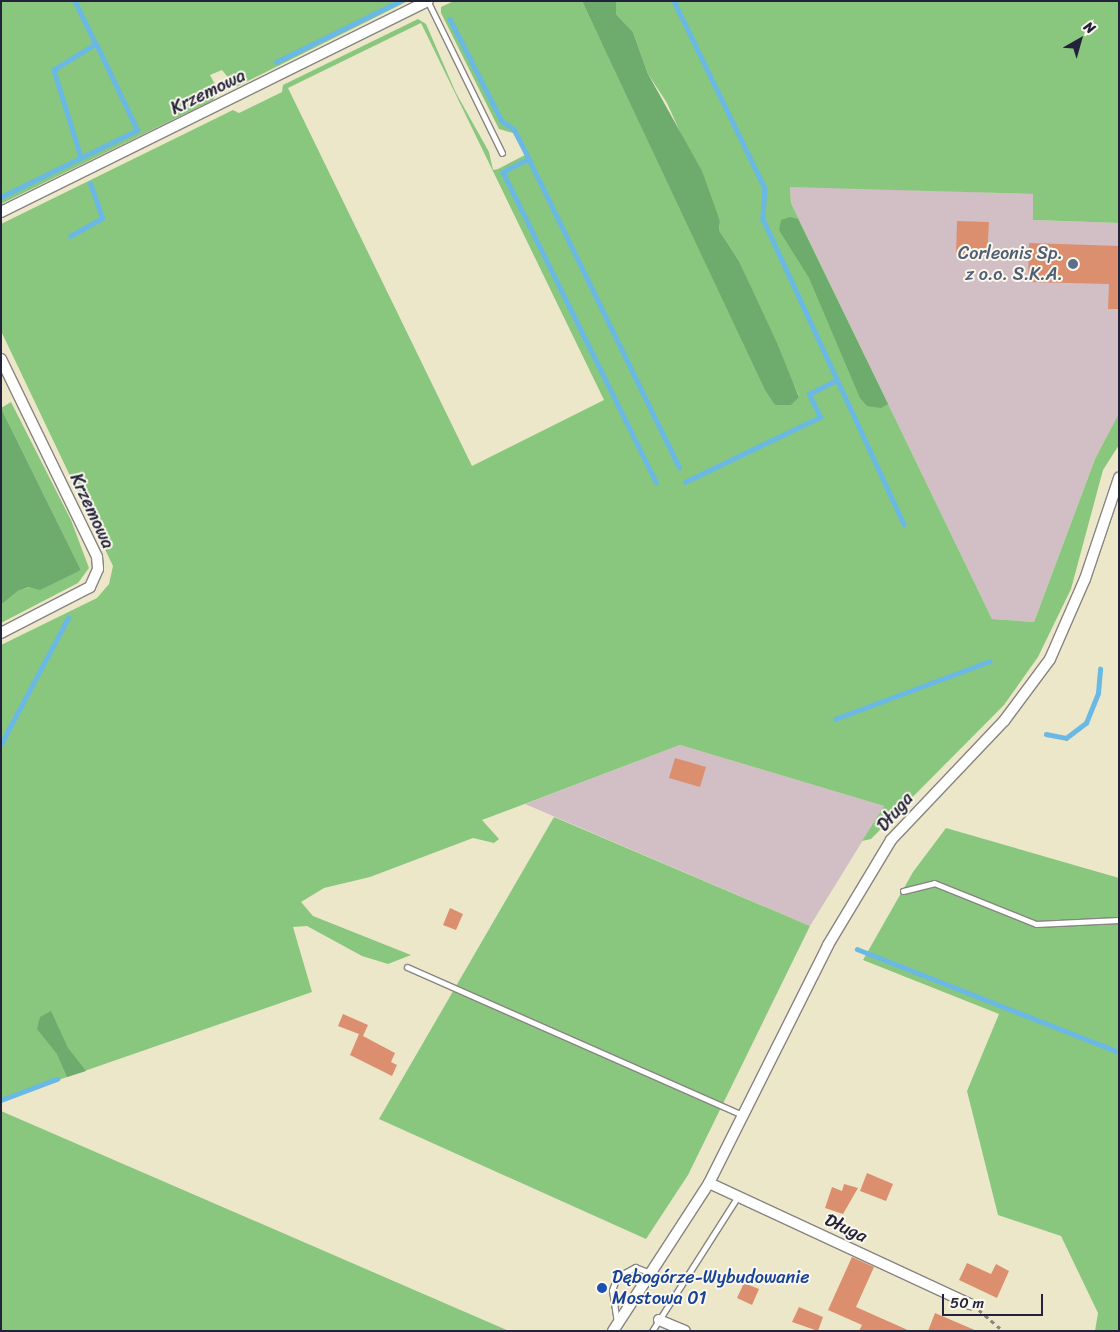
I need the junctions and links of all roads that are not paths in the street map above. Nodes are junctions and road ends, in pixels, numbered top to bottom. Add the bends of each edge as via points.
1 (428, 1) edge
2 (502, 153) dead end
3 (1, 212) edge
4 (1, 359) edge
5 (1119, 478) edge
6 (1, 633) edge
7 (903, 891) dead end
8 (1119, 920) edge
9 (407, 967) dead end
10 (742, 1115) junction
11 (709, 1183) junction
12 (738, 1196) junction
13 (648, 1272) junction
14 (970, 1304) road end
15 (659, 1320) junction
16 (616, 1327) edge
17 (652, 1331) edge
18 (685, 1331) edge

1 - 2 lane
1 - 3 street, Krzemowa
4 - 6 street, Krzemowa via 97,557 98,569 90,587
5 - 10 street, Długa via 1085,579 1050,659 1004,721 891,840 828,945
7 - 8 lane via 934,883 1036,924
9 - 10 lane
10 - 11 street, Długa
11 - 12 street, Długa
11 - 13 street, Długa
12 - 14 street, Długa
12 - 15 lane
13 - 16 street, Długa
13 - 16 lane via 635,1267 617,1277 612,1290
15 - 17 lane
15 - 18 street

